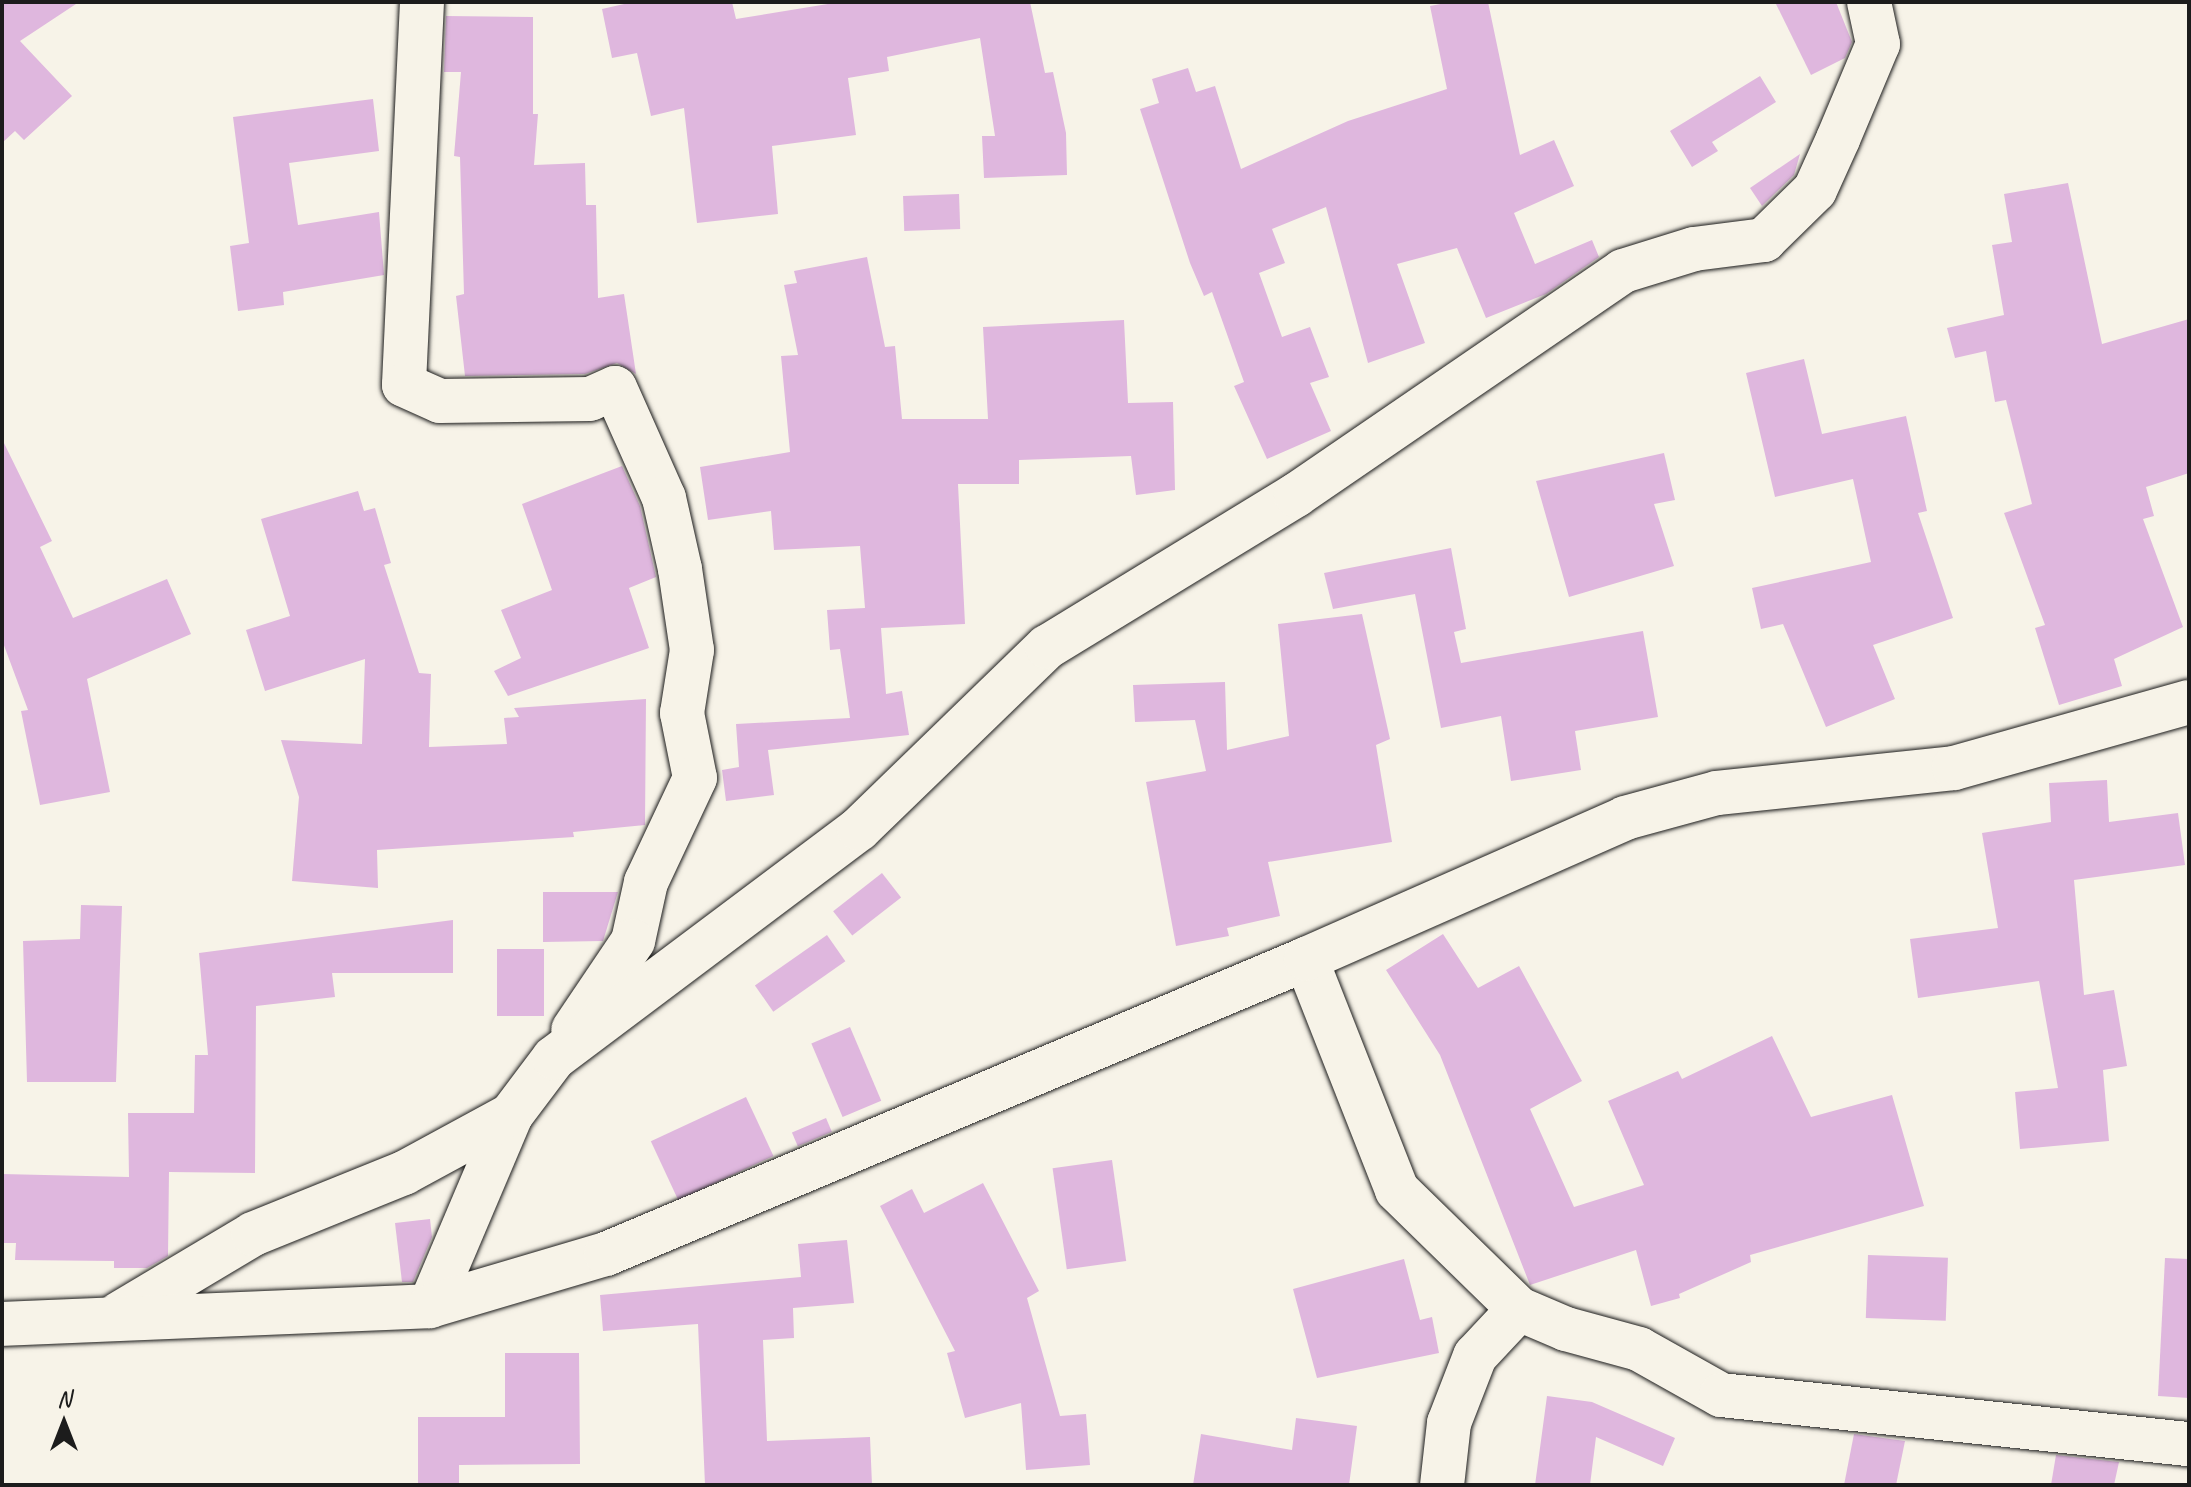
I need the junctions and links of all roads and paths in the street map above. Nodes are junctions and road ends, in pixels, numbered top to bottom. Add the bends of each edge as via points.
1 (422, 2) edge
2 (1869, 2) edge
3 (2189, 702) edge
4 (633, 941) junction
5 (1306, 959) junction
6 (662, 977) junction
7 (554, 1058) junction
8 (511, 1115) junction
9 (430, 1306) junction
10 (1519, 1309) junction
11 (117, 1315) junction
12 (2, 1324) edge
13 (2189, 1444) edge
14 (1442, 1485) edge

1 - 4 street via 404,385 440,401 590,399 615,388 664,498 680,569 692,650 682,713 695,778 646,882
2 - 6 street via 1878,44 1838,139 1815,190 1764,240 1694,249 1623,271 1296,495 1047,647 859,829
3 - 5 street via 1954,768 1717,793 1625,818
4 - 6 street
4 - 7 street
5 - 9 street via 606,1254
5 - 10 street via 1397,1190
6 - 7 street
7 - 8 street
8 - 9 street
8 - 11 street via 404,1173 253,1234
9 - 11 street
10 - 13 street via 1566,1329 1639,1349 1721,1395
10 - 14 street via 1475,1356 1449,1423
11 - 12 street

